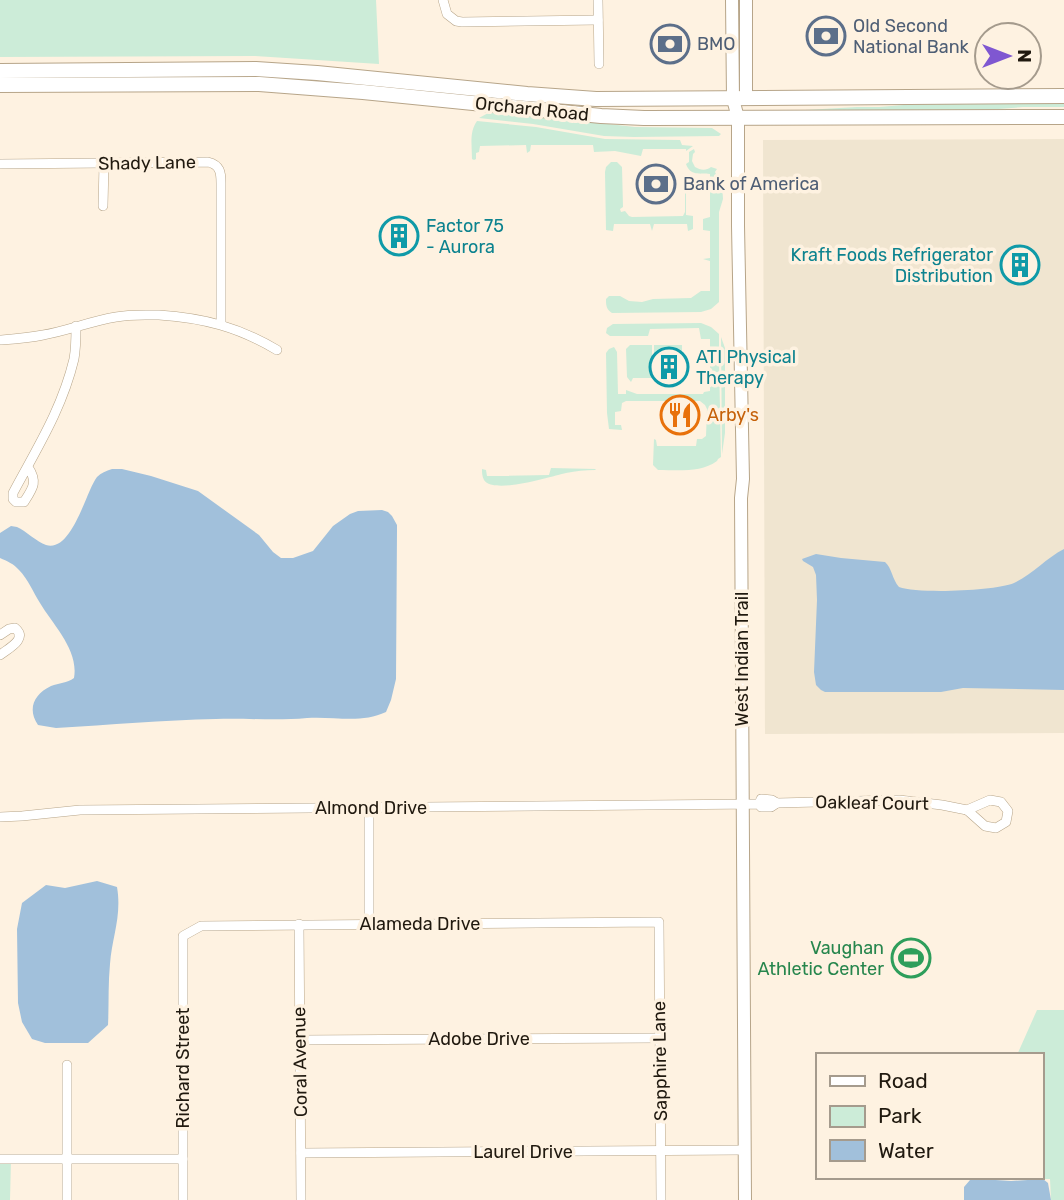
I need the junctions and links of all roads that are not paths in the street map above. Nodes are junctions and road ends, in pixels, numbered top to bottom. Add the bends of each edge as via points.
1 (443, 0) edge
2 (598, 0) edge
3 (732, 0) edge
4 (746, 0) edge
5 (598, 20) junction
6 (599, 64) dead end
7 (0, 71) edge
8 (0, 85) edge
9 (1064, 96) edge
10 (740, 99) junction
11 (738, 117) junction
12 (1064, 117) edge
13 (0, 164) edge
14 (104, 164) junction
15 (103, 206) dead end
16 (221, 324) junction
17 (76, 326) junction
18 (0, 340) edge
19 (277, 350) dead end
20 (28, 467) dead end
21 (0, 635) edge
22 (0, 655) edge
23 (743, 805) junction
24 (369, 808) junction
25 (967, 810) dead end
26 (0, 817) edge
27 (659, 922) joint
28 (299, 924) junction
29 (369, 924) junction
30 (183, 936) joint
31 (659, 1038) junction
32 (299, 1040) junction
33 (66, 1065) dead end
34 (745, 1150) junction
35 (661, 1151) junction
36 (300, 1153) junction
37 (0, 1159) edge
38 (183, 1159) junction
39 (67, 1160) junction
40 (67, 1200) edge
41 (183, 1200) edge
42 (301, 1200) edge
43 (661, 1200) edge
44 (745, 1200) edge

1 - 5 street via 447,14 462,22
2 - 5 street
3 - 10 main road, West Indian Trail
4 - 10 main road, West Indian Trail
5 - 6 street
7 - 10 main road, Orchard Road via 256,69 596,99
8 - 11 main road, Orchard Road via 259,84 601,116
9 - 10 main road, Orchard Road
10 - 11 main road, West Indian Trail
11 - 12 main road, Orchard Road
11 - 23 main road, West Indian Trail
13 - 14 street, Shady Lane
14 - 15 street
14 - 16 street, Shady Lane via 208,162 218,166
16 - 17 street via 151,315 119,316
16 - 19 street
17 - 18 street
17 - 20 street via 74,356 65,385
21 - 22 street via 15,628 20,636
23 - 24 street, Almond Drive
23 - 25 street, Oakleaf Court via 898,800
23 - 34 main road, West Indian Trail
24 - 26 street, Almond Drive via 80,810
24 - 29 street
27 - 29 street, Alameda Drive
27 - 31 street, Sapphire Lane
28 - 29 street, Alameda Drive
28 - 30 street, Alameda Drive via 201,926
28 - 32 street, Coral Avenue
30 - 38 street, Richard Street
31 - 32 street, Adobe Drive
31 - 35 street, Sapphire Lane
32 - 36 street, Coral Avenue
33 - 39 street
34 - 35 street, Laurel Drive
34 - 44 main road, West Indian Trail
35 - 36 street, Laurel Drive
35 - 43 street, Sapphire Lane
36 - 42 street, Coral Avenue
37 - 39 street
38 - 39 street
38 - 41 street, Richard Street
39 - 40 street

